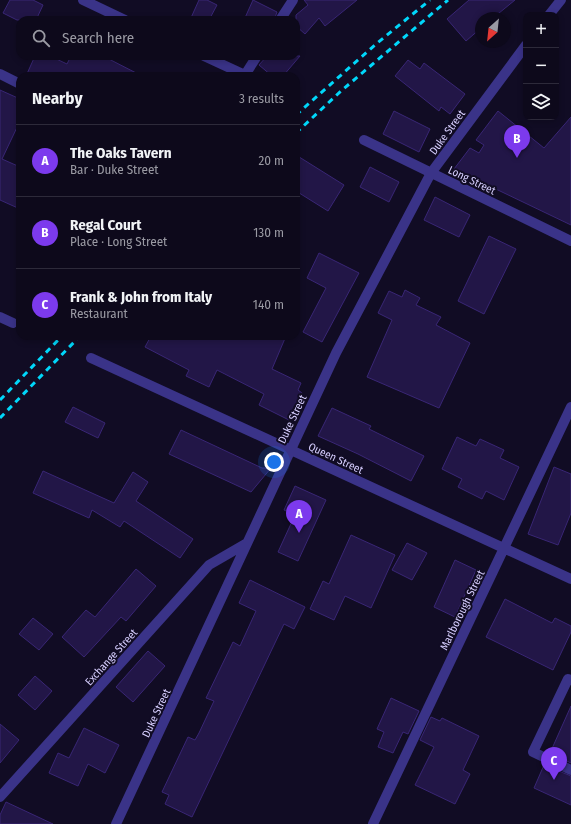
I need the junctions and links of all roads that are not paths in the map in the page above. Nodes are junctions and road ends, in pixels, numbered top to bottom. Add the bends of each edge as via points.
1 (83, 0) edge
2 (293, 0) edge
3 (561, 0) edge
4 (551, 12) edge
5 (117, 16) edge
6 (283, 16) edge
7 (524, 48) edge
8 (213, 60) edge
9 (254, 60) edge
10 (239, 72) edge
11 (247, 72) edge
12 (0, 74) edge
13 (16, 82) edge
14 (364, 140) dead end
15 (431, 173) junction
16 (571, 241) edge
17 (0, 317) edge
18 (13, 323) dead end
19 (91, 358) dead end
20 (571, 407) edge
21 (291, 450) junction
22 (247, 543) junction
23 (504, 549) junction
24 (571, 579) edge
25 (571, 680) edge
26 (571, 770) edge
27 (0, 797) edge
28 (116, 824) edge
29 (373, 824) edge

1 - 5 street
2 - 6 street
3 - 4 street
7 - 15 street, Duke Street
8 - 10 street
9 - 11 street
12 - 13 street
14 - 15 street, Long Street
15 - 16 street, Long Street
15 - 21 street, Duke Street via 336,353
17 - 18 street
19 - 21 street, Queen Street
20 - 23 street, Marlborough Street
21 - 22 street, Duke Street
21 - 23 street, Queen Street
22 - 27 street, Exchange Street via 209,565
22 - 28 street, Duke Street
23 - 24 street, Queen Street
23 - 29 street, Marlborough Street
25 - 26 street via 568,679 534,752

